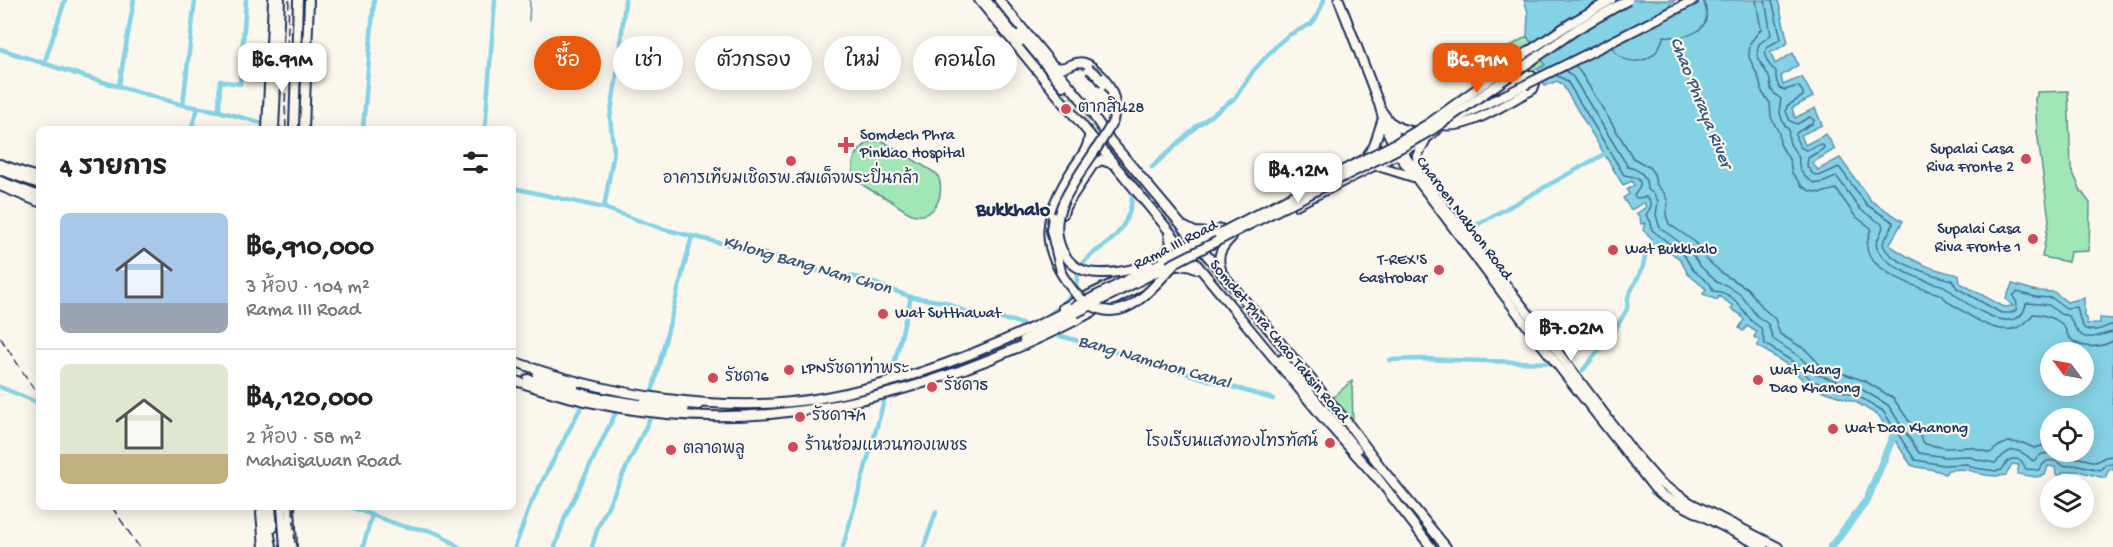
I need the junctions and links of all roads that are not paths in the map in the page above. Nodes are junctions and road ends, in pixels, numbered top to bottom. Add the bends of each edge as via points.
1 (273, 0) edge
2 (279, 0) edge
3 (298, 0) edge
4 (304, 0) edge
5 (309, 0) edge
6 (979, 0) edge
7 (986, 0) edge
8 (992, 0) edge
9 (999, 0) edge
10 (1339, 0) edge
11 (1611, 0) edge
12 (1628, 0) edge
13 (1694, 0) edge
14 (307, 55) junction
15 (1053, 66) junction
16 (270, 72) junction
17 (1062, 85) junction
18 (1089, 109) junction
19 (1076, 118) junction
20 (1386, 120) junction
21 (267, 126) edge
22 (274, 126) edge
23 (294, 126) edge
24 (304, 126) edge
25 (1442, 126) junction
26 (1415, 132) junction
27 (1428, 133) junction
28 (1089, 134) junction
29 (1394, 141) junction
30 (1400, 153) junction
31 (1368, 154) junction
32 (0, 164) edge
33 (1114, 164) junction
34 (1375, 165) junction
35 (0, 170) edge
36 (1416, 175) junction
37 (36, 177) edge
38 (0, 181) edge
39 (36, 183) edge
40 (0, 186) edge
41 (36, 195) edge
42 (36, 201) edge
43 (1181, 224) junction
44 (1167, 228) junction
45 (1217, 231) junction
46 (1232, 237) junction
47 (1196, 242) junction
48 (1204, 252) junction
49 (1183, 254) junction
50 (1068, 259) junction
51 (1162, 259) junction
52 (1176, 266) junction
53 (1139, 270) junction
54 (1061, 272) junction
55 (1222, 272) junction
56 (1204, 273) junction
57 (1120, 279) junction
58 (1146, 282) junction
59 (1074, 311) junction
60 (1057, 320) junction
61 (1267, 325) junction
62 (1256, 336) junction
63 (1022, 337) junction
64 (1549, 340) junction
65 (1542, 346) junction
66 (516, 363) edge
67 (516, 381) edge
68 (739, 404) junction
69 (746, 416) junction
70 (1383, 470) junction
71 (1375, 476) junction
72 (260, 510) edge
73 (266, 510) edge
74 (271, 510) edge
75 (283, 510) edge
76 (289, 510) edge
77 (1722, 522) junction
78 (1742, 532) junction
79 (264, 547) edge
80 (273, 547) edge
81 (289, 547) edge
82 (1431, 547) edge
83 (1446, 547) edge
84 (1753, 547) edge
85 (1763, 547) edge
86 (1778, 547) edge
87 (1785, 547) edge

1 - 16 main road
2 - 16 main road
2 - 22 main road
3 - 23 main road
4 - 14 main road
5 - 14 main road
6 - 19 main road, Somdet Phra Chao Taksin Road
7 - 17 main road, Somdet Phra Chao Taksin Road
8 - 17 main road, Somdet Phra Chao Taksin Road
9 - 15 main road, Somdet Phra Chao Taksin Road
10 - 20 main road, Charoen Nakhon Road
11 - 51 main road, Rama III Road, bridge via 1526,53 1398,142
12 - 49 main road, Rama III Road, bridge via 1576,29 1432,130
13 - 25 main road, bridge
14 - 24 main road
15 - 17 main road, Somdet Phra Chao Taksin Road
15 - 50 main road, bridge via 1062,68 1085,62 1104,78 1116,106 1113,122 1061,206 1056,234
16 - 21 main road
17 - 18 main road, Somdet Phra Chao Taksin Road
17 - 54 main road, bridge via 1070,67 1089,69 1102,81 1111,106 1104,131 1056,205 1051,230
18 - 19 main road via 1087,117
18 - 43 main road, Somdet Phra Chao Taksin Road
19 - 28 main road, Somdet Phra Chao Taksin Road
20 - 26 main road
20 - 29 main road, Charoen Nakhon Road
20 - 31 main road
25 - 27 main road
25 - 27 main road via 1473,120 1528,92 1534,87 1532,76 1526,74 1470,99
26 - 27 main road
26 - 29 main road
27 - 30 main road
27 - 36 main road via 1418,155
28 - 33 main road, Somdet Phra Chao Taksin Road
28 - 54 main road, bridge via 1088,145 1060,189 1047,227 1054,260
29 - 30 main road, Charoen Nakhon Road
29 - 31 main road
30 - 34 main road
30 - 36 main road, Charoen Nakhon Road
31 - 45 main road
32 - 37 main road
33 - 44 main road, Somdet Phra Chao Taksin Road
33 - 50 main road, bridge via 1101,160 1093,165 1065,207 1060,234
34 - 36 main road
34 - 46 main road
35 - 39 main road
36 - 64 main road, Charoen Nakhon Road
36 - 65 main road, Charoen Nakhon Road
38 - 41 main road
40 - 42 main road
43 - 45 main road via 1200,233
43 - 47 main road, Somdet Phra Chao Taksin Road
44 - 49 main road, Somdet Phra Chao Taksin Road
44 - 51 main road via 1171,244
45 - 47 main road
46 - 48 main road
46 - 55 main road via 1219,254
47 - 48 main road, Somdet Phra Chao Taksin Road
47 - 49 main road
48 - 49 main road
48 - 55 main road, Somdet Phra Chao Taksin Road
49 - 51 main road
49 - 52 main road
49 - 53 main road
49 - 54 main road, bridge via 1139,301 1117,311 1101,310 1087,303
49 - 56 main road, Somdet Phra Chao Taksin Road
49 - 59 main road, Rama III Road, bridge
50 - 51 main road, bridge via 1088,272 1098,273
51 - 57 main road
51 - 59 main road, Rama III Road, bridge
52 - 56 main road via 1189,265
52 - 58 main road
53 - 57 main road
53 - 58 main road via 1147,275
55 - 61 main road, Somdet Phra Chao Taksin Road
56 - 62 main road, Somdet Phra Chao Taksin Road
57 - 60 main road
58 - 60 main road
59 - 60 main road
60 - 63 main road
60 - 63 main road
61 - 62 main road via 1257,328
61 - 70 main road, Somdet Phra Chao Taksin Road
62 - 71 main road, Somdet Phra Chao Taksin Road
63 - 68 main road via 861,389 806,400
63 - 69 main road via 999,354 954,374 897,392 819,408
64 - 65 main road
64 - 77 main road, Charoen Nakhon Road via 1660,483
65 - 77 main road, Charoen Nakhon Road via 1655,489
66 - 68 main road via 612,389
67 - 69 main road via 584,402 641,412
68 - 69 main road via 649,401 529,376 622,403
70 - 71 main road, Somdet Phra Chao Taksin Road via 1284,357
70 - 83 main road, Somdet Phra Chao Taksin Road
71 - 82 main road, Somdet Phra Chao Taksin Road
72 - 79 main road
73 - 80 main road
74 - 80 main road
75 - 81 main road
76 - 81 main road
77 - 78 main road, Charoen Nakhon Road
77 - 84 main road via 1727,534
77 - 87 main road via 1729,519
78 - 85 main road
78 - 86 main road

